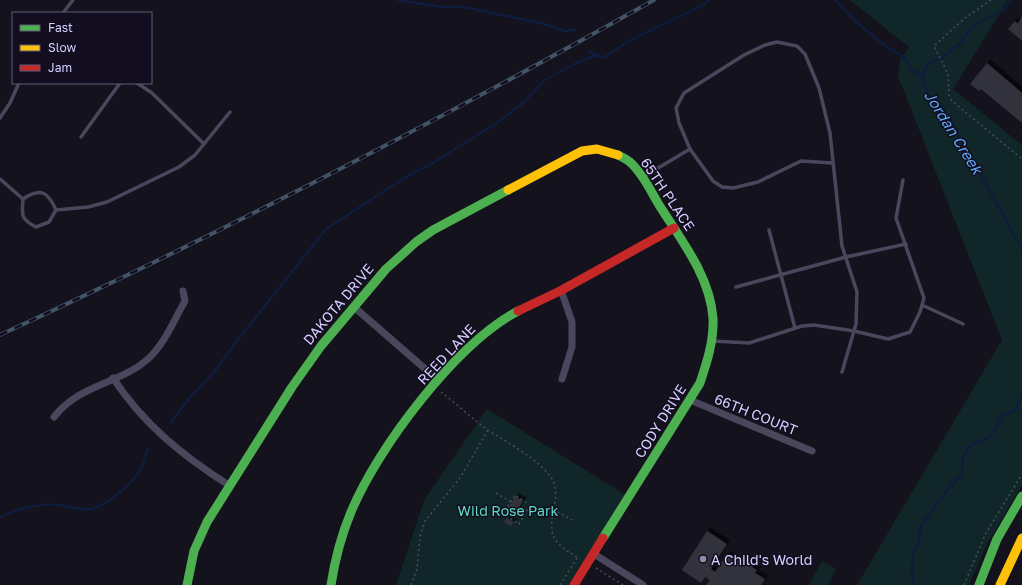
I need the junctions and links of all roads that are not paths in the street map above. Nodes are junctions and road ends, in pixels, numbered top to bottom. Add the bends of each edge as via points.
1 (73, 0) edge
2 (64, 12) edge
3 (19, 84) edge
4 (119, 84) edge
5 (138, 84) edge
6 (230, 112) dead end
7 (0, 118) edge
8 (81, 137) dead end
9 (204, 144) junction
10 (690, 149) junction
11 (614, 151) joint
12 (833, 163) junction
13 (642, 178) junction
14 (0, 179) edge
15 (903, 180) dead end
16 (23, 199) junction
17 (56, 210) junction
18 (674, 228) junction
19 (769, 230) dead end
20 (906, 244) junction
21 (846, 257) junction
22 (693, 258) joint
23 (780, 275) junction
24 (736, 287) dead end
25 (561, 290) junction
26 (183, 291) dead end
27 (922, 305) junction
28 (354, 307) junction
29 (963, 324) dead end
30 (795, 328) junction
31 (854, 331) junction
32 (712, 341) junction
33 (842, 372) dead end
34 (112, 378) junction
35 (562, 379) dead end
36 (438, 380) junction
37 (690, 400) junction
38 (54, 417) dead end
39 (812, 451) dead end
40 (230, 486) junction
41 (1022, 496) edge
42 (1022, 538) edge
43 (594, 554) junction
44 (187, 585) edge
45 (331, 585) edge
46 (574, 585) edge
47 (643, 585) edge
48 (979, 585) edge
49 (1000, 585) edge

1 - 2 lane
3 - 7 lane
4 - 8 lane
5 - 9 lane via 152,93
6 - 9 lane
9 - 17 lane via 187,162 107,202
10 - 12 lane via 714,181 722,187 733,188 758,182 801,160
10 - 12 lane via 679,123 676,108 684,93 744,55 777,42 797,46 805,54 819,88 830,133
10 - 13 lane
11 - 13 street, 65TH PLACE via 631,163
11 - 28 street, DAKOTA DRIVE via 595,148 577,153 433,230 400,255
12 - 21 lane via 842,246
13 - 18 street, 65TH PLACE
14 - 16 lane
15 - 20 lane via 896,218
16 - 17 lane via 32,193 40,192 50,197
16 - 17 lane via 22,215 27,222 36,226 49,222
18 - 22 street, 65TH PLACE
18 - 25 street, REED LANE
19 - 23 lane
20 - 21 lane
20 - 27 lane via 924,298
21 - 23 lane
21 - 31 lane via 857,292
22 - 32 street, CODY DRIVE via 707,287 711,304
23 - 24 lane
23 - 30 lane
25 - 35 street via 572,322 572,347
25 - 36 street, REED LANE via 500,321 475,340
26 - 34 street via 185,301 157,349 140,364
27 - 29 lane
27 - 31 lane via 910,332 888,339
28 - 36 street
28 - 40 street, DAKOTA DRIVE via 307,364
30 - 31 lane via 814,326
30 - 32 lane via 749,343
31 - 33 lane
32 - 37 street, CODY DRIVE via 705,370
34 - 38 street via 67,402
34 - 40 street via 131,403 169,443
36 - 45 street, REED LANE via 396,433 356,500 341,540
37 - 39 street, 66TH COURT
37 - 43 street, CODY DRIVE
40 - 44 street, DAKOTA DRIVE via 200,536
41 - 48 street via 999,534 985,564
42 - 49 street
43 - 46 street, CODY DRIVE
43 - 47 street

